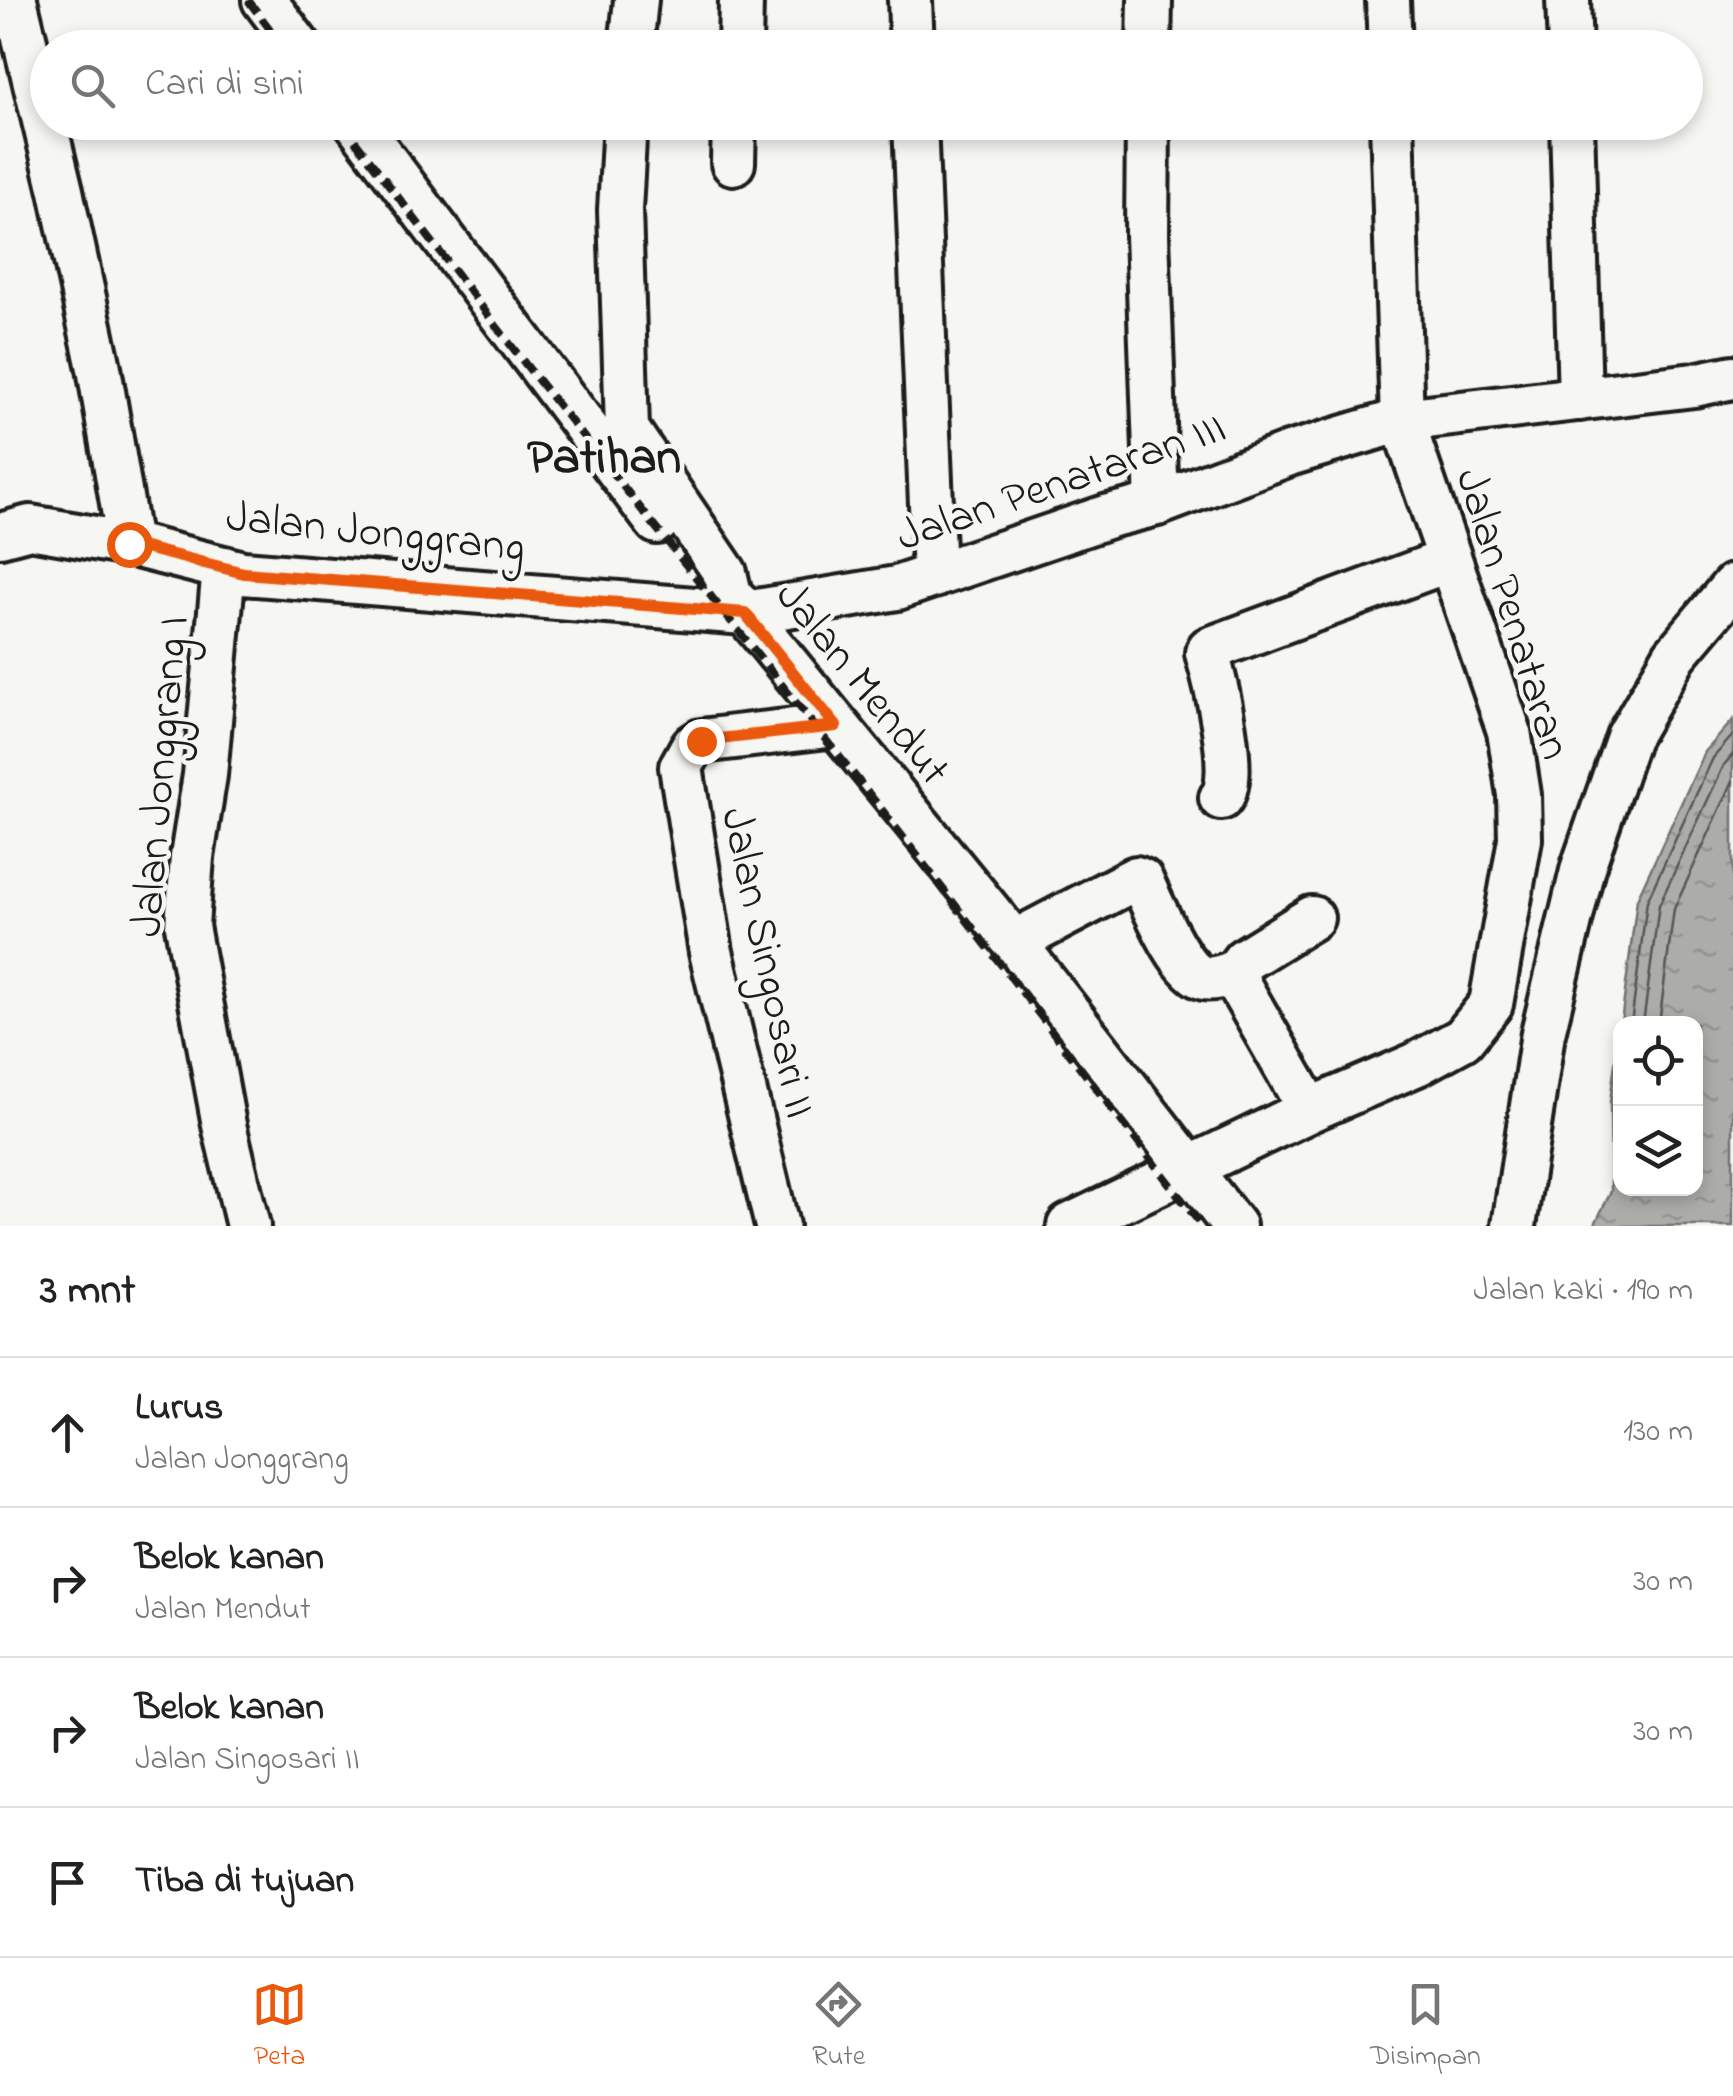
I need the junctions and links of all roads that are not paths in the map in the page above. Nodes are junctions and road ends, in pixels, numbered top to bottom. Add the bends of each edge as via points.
1 (15, 0) edge
2 (264, 0) edge
3 (636, 0) edge
4 (740, 0) edge
5 (910, 0) edge
6 (1150, 0) edge
7 (1388, 0) edge
8 (1568, 0) edge
9 (286, 30) edge
10 (633, 30) edge
11 (740, 30) edge
12 (911, 30) edge
13 (1149, 30) edge
14 (1389, 30) edge
15 (1569, 30) edge
16 (30, 63) edge
17 (48, 140) edge
18 (371, 140) edge
19 (624, 140) edge
20 (916, 140) edge
21 (1148, 140) edge
22 (1393, 140) edge
23 (1573, 140) edge
24 (1733, 377) edge
25 (1580, 399) junction
26 (1402, 420) junction
27 (610, 433) junction
28 (1157, 504) junction
29 (0, 535) edge
30 (129, 544) junction
31 (1449, 560) junction
32 (224, 568) junction
33 (934, 576) junction
34 (1733, 586) edge
35 (738, 604) junction
36 (836, 726) junction
37 (1221, 798) dead end
38 (1312, 918) dead end
39 (1014, 942) junction
40 (1235, 972) junction
41 (1310, 1110) junction
42 (1190, 1166) junction
43 (248, 1226) edge
44 (777, 1226) edge
45 (1069, 1226) edge
46 (1234, 1226) edge
47 (1514, 1226) edge

1 - 16 street
2 - 9 street
3 - 10 street
4 - 11 street
5 - 12 street
6 - 13 street
7 - 14 street
8 - 15 street
17 - 30 street via 99,368
18 - 27 street, Jalan Mendut
19 - 27 street
20 - 33 street
21 - 28 street
22 - 26 street
23 - 25 street
24 - 25 street, Jalan Penataran
25 - 26 street, Jalan Penataran
26 - 28 street, Jalan Penataran III
26 - 31 street, Jalan Penataran
27 - 35 street, Jalan Mendut via 660,504 725,572
28 - 33 street, Jalan Penataran III
29 - 30 street, Jalan Jonggrang via 30,528
30 - 32 street, Jalan Jonggrang
31 - 37 street via 1209,649 1228,783
31 - 41 street, Jalan Penataran via 1508,731 1519,795 1520,839 1491,1004 1463,1039
32 - 35 street, Jalan Jonggrang
32 - 43 street, Jalan Jonggrang I via 188,926
33 - 35 street, Jalan Penataran III via 897,588
34 - 47 street via 1675,655 1628,737 1590,848 1543,1032
35 - 36 street, Jalan Mendut
36 - 39 street, Jalan Mendut
36 - 44 street, Jalan Singosari II via 701,741 681,767 712,952
38 - 40 street
39 - 40 street via 1136,878 1194,972 1208,979
39 - 42 street, Jalan Mendut
40 - 41 street
41 - 42 street, Jalan Penataran
42 - 45 street, Jalan Penataran
42 - 46 street, Jalan Mendut

